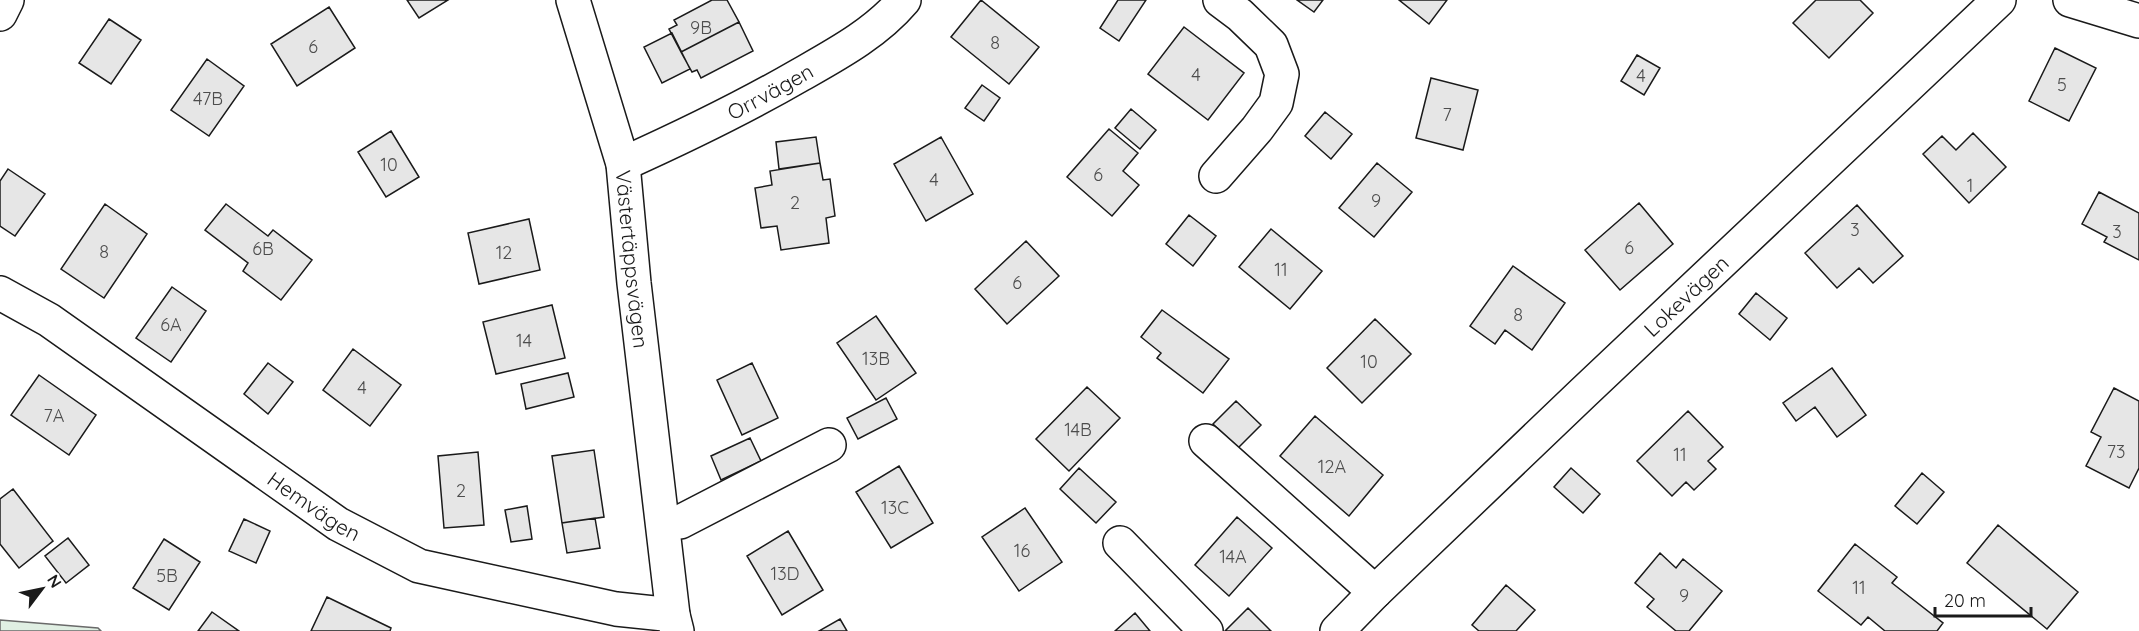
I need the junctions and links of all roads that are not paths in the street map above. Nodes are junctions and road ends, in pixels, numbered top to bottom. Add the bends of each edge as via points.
1 (7, 0) edge
2 (573, 0) edge
3 (904, 0) edge
4 (1221, 0) edge
5 (1999, 0) edge
6 (2070, 0) edge
7 (0, 14) edge
8 (2139, 21) edge
9 (623, 164) junction
10 (1216, 176) dead end
11 (0, 293) edge
12 (1206, 441) dead end
13 (828, 446) dead end
14 (664, 524) junction
15 (1120, 543) dead end
16 (1375, 592) junction
17 (675, 623) edge
18 (1206, 631) edge
19 (1337, 631) edge

1 - 7 street
2 - 9 street, Västertäppsvägen
3 - 9 street, Orrvägen via 867,34 834,56 734,111
4 - 10 street via 1271,45 1282,74 1276,103
5 - 16 street, Lokevägen
6 - 8 street
9 - 14 street, Västertäppsvägen
11 - 17 street, Hemvägen via 49,320 338,524 420,566
12 - 16 street
13 - 14 street via 680,522
14 - 17 street, Västertäppsvägen
15 - 18 street
16 - 19 street, Lokevägen

